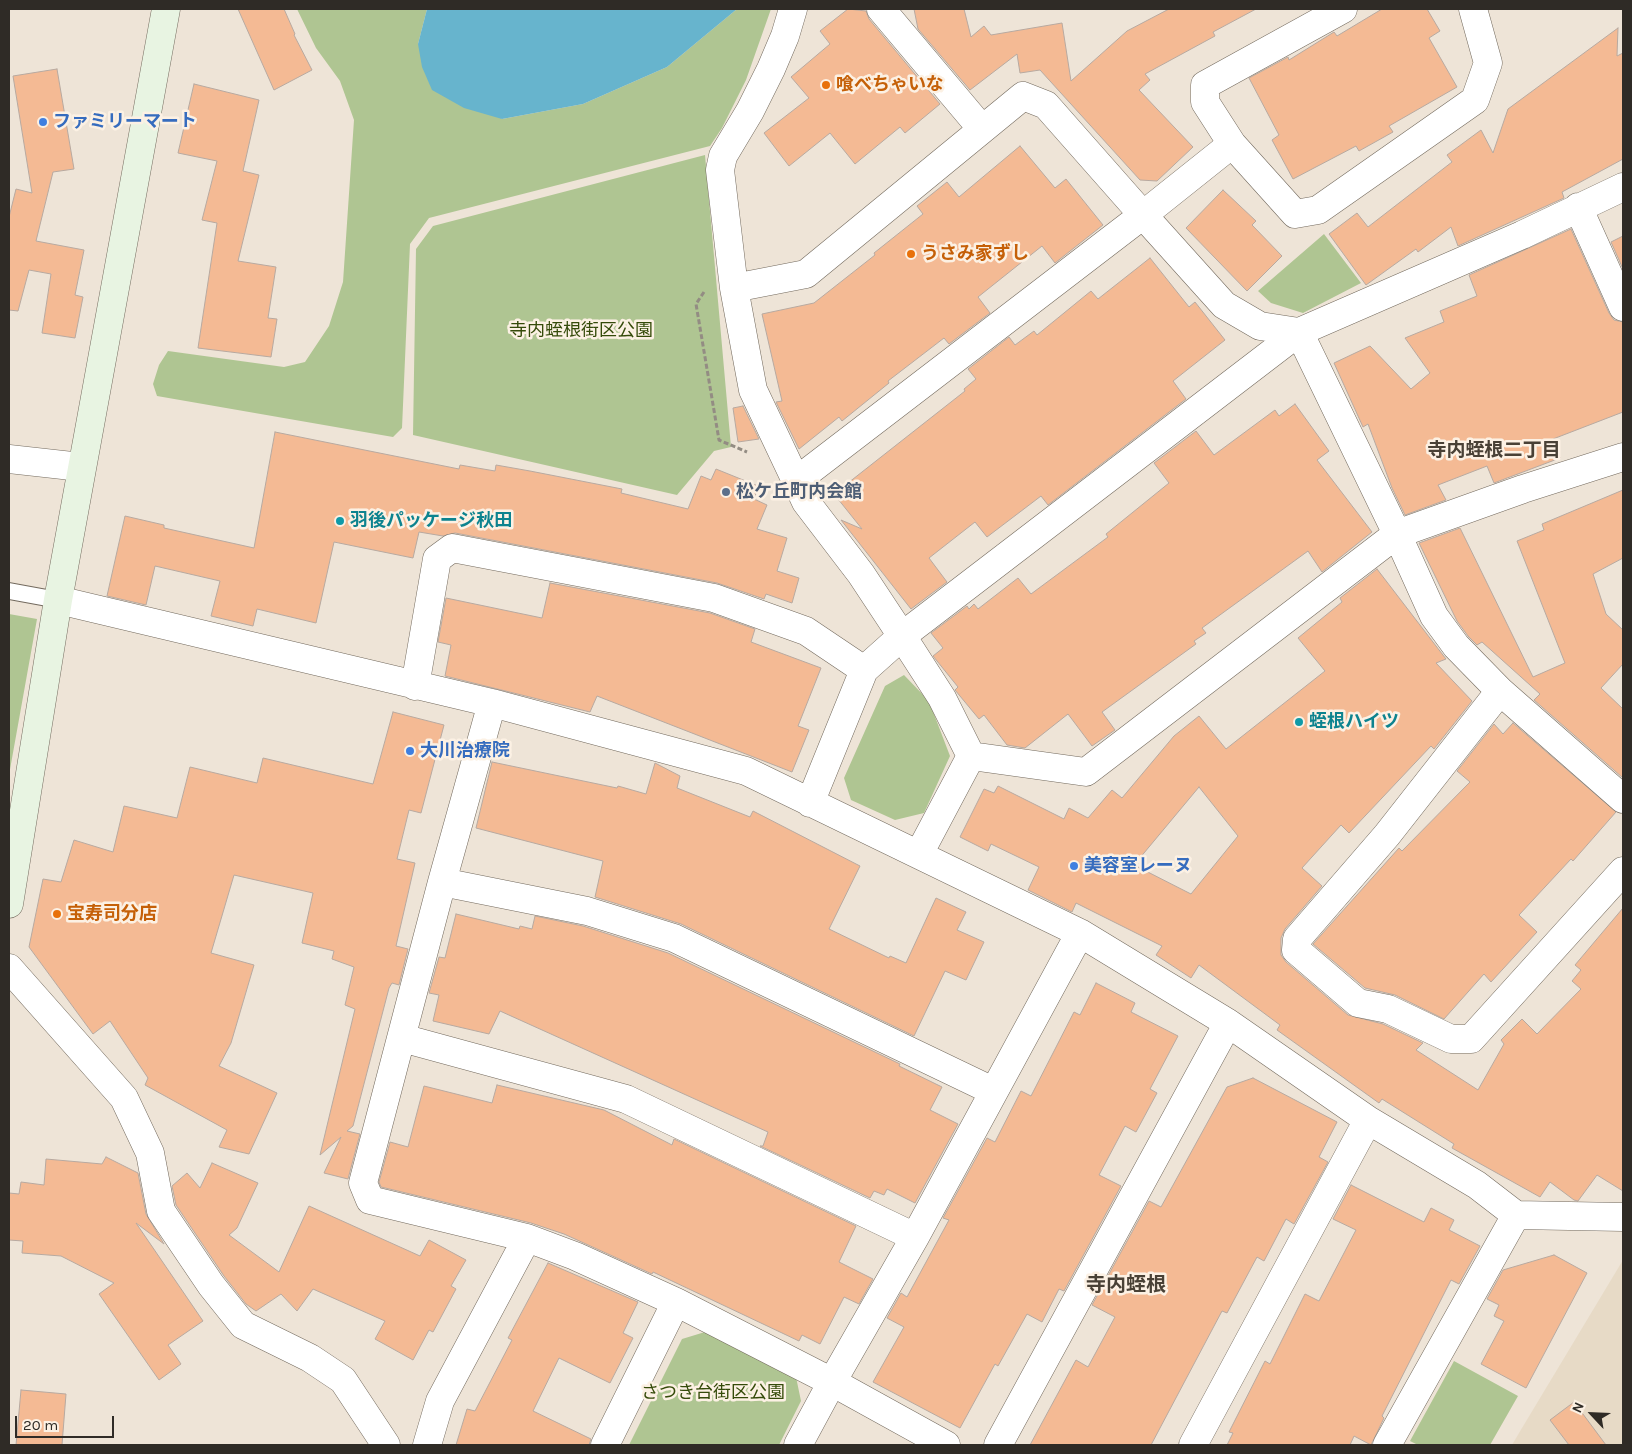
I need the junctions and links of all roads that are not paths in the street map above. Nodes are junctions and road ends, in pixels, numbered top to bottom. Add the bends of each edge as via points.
1 (166, 9) edge
2 (793, 9) edge
3 (881, 9) edge
4 (1343, 9) edge
5 (1473, 9) edge
6 (982, 129) junction
7 (1232, 144) junction
8 (1623, 187) edge
9 (1578, 207) junction
10 (1143, 215) junction
11 (734, 288) junction
12 (1623, 307) edge
13 (1299, 332) junction
14 (1623, 457) edge
15 (9, 459) edge
16 (81, 467) junction
17 (796, 481) junction
18 (1397, 534) junction
19 (9, 591) edge
20 (58, 600) junction
21 (902, 636) junction
22 (864, 670) junction
23 (415, 686) junction
24 (1500, 691) junction
25 (492, 703) junction
26 (971, 756) junction
27 (1623, 799) edge
28 (810, 802) junction
29 (919, 854) junction
30 (1623, 871) edge
31 (442, 882) junction
32 (9, 904) edge
33 (1080, 933) junction
34 (9, 968) edge
35 (1228, 1023) junction
36 (402, 1038) junction
37 (993, 1091) junction
38 (1368, 1120) junction
39 (1516, 1215) junction
40 (1623, 1217) edge
41 (916, 1237) junction
42 (527, 1238) junction
43 (676, 1302) junction
44 (832, 1382) junction
45 (386, 1445) edge
46 (427, 1445) edge
47 (606, 1445) edge
48 (798, 1445) edge
49 (946, 1445) edge
50 (998, 1445) edge
51 (1192, 1445) edge
52 (1387, 1445) edge

1 - 16 street
2 - 11 street via 771,69 723,156 720,170
3 - 6 street
4 - 7 street via 1205,85 1205,102
5 - 7 street via 1488,63 1475,100 1318,210 1295,214
6 - 10 street via 1023,96 1046,105
6 - 11 street via 806,274
7 - 10 street
8 - 9 street
9 - 12 street
9 - 13 street via 1522,235
10 - 13 street via 1224,305 1260,326
10 - 17 street
11 - 17 street via 753,390
13 - 18 street
13 - 21 street
14 - 18 street
15 - 16 street
16 - 20 street
17 - 21 street via 806,502 862,574
18 - 24 street via 1434,616 1456,646
18 - 26 street via 1086,772
19 - 20 lane
20 - 23 street
20 - 32 street
21 - 22 street
21 - 26 street via 942,698
22 - 23 street via 806,631 714,598 452,548 437,559
22 - 28 street
23 - 25 street
24 - 27 street
24 - 30 street via 1387,835 1297,940 1296,950 1358,1003 1388,1009 1451,1039 1471,1040
25 - 28 street via 746,771
25 - 31 street
26 - 29 street
28 - 29 street
29 - 33 street
31 - 36 street
31 - 37 street via 587,911 674,938
33 - 35 street
33 - 37 street
34 - 45 street via 124,1098 150,1153 162,1211 211,1286 243,1325 310,1358 343,1380
35 - 38 street
35 - 50 street
36 - 41 street via 626,1099
36 - 42 street via 363,1183 370,1200
37 - 41 street
38 - 39 street via 1477,1184
38 - 51 street
39 - 40 street
39 - 52 street
41 - 44 street
42 - 43 street
42 - 46 street via 440,1401
43 - 44 street
43 - 47 street
44 - 48 street
44 - 49 street

